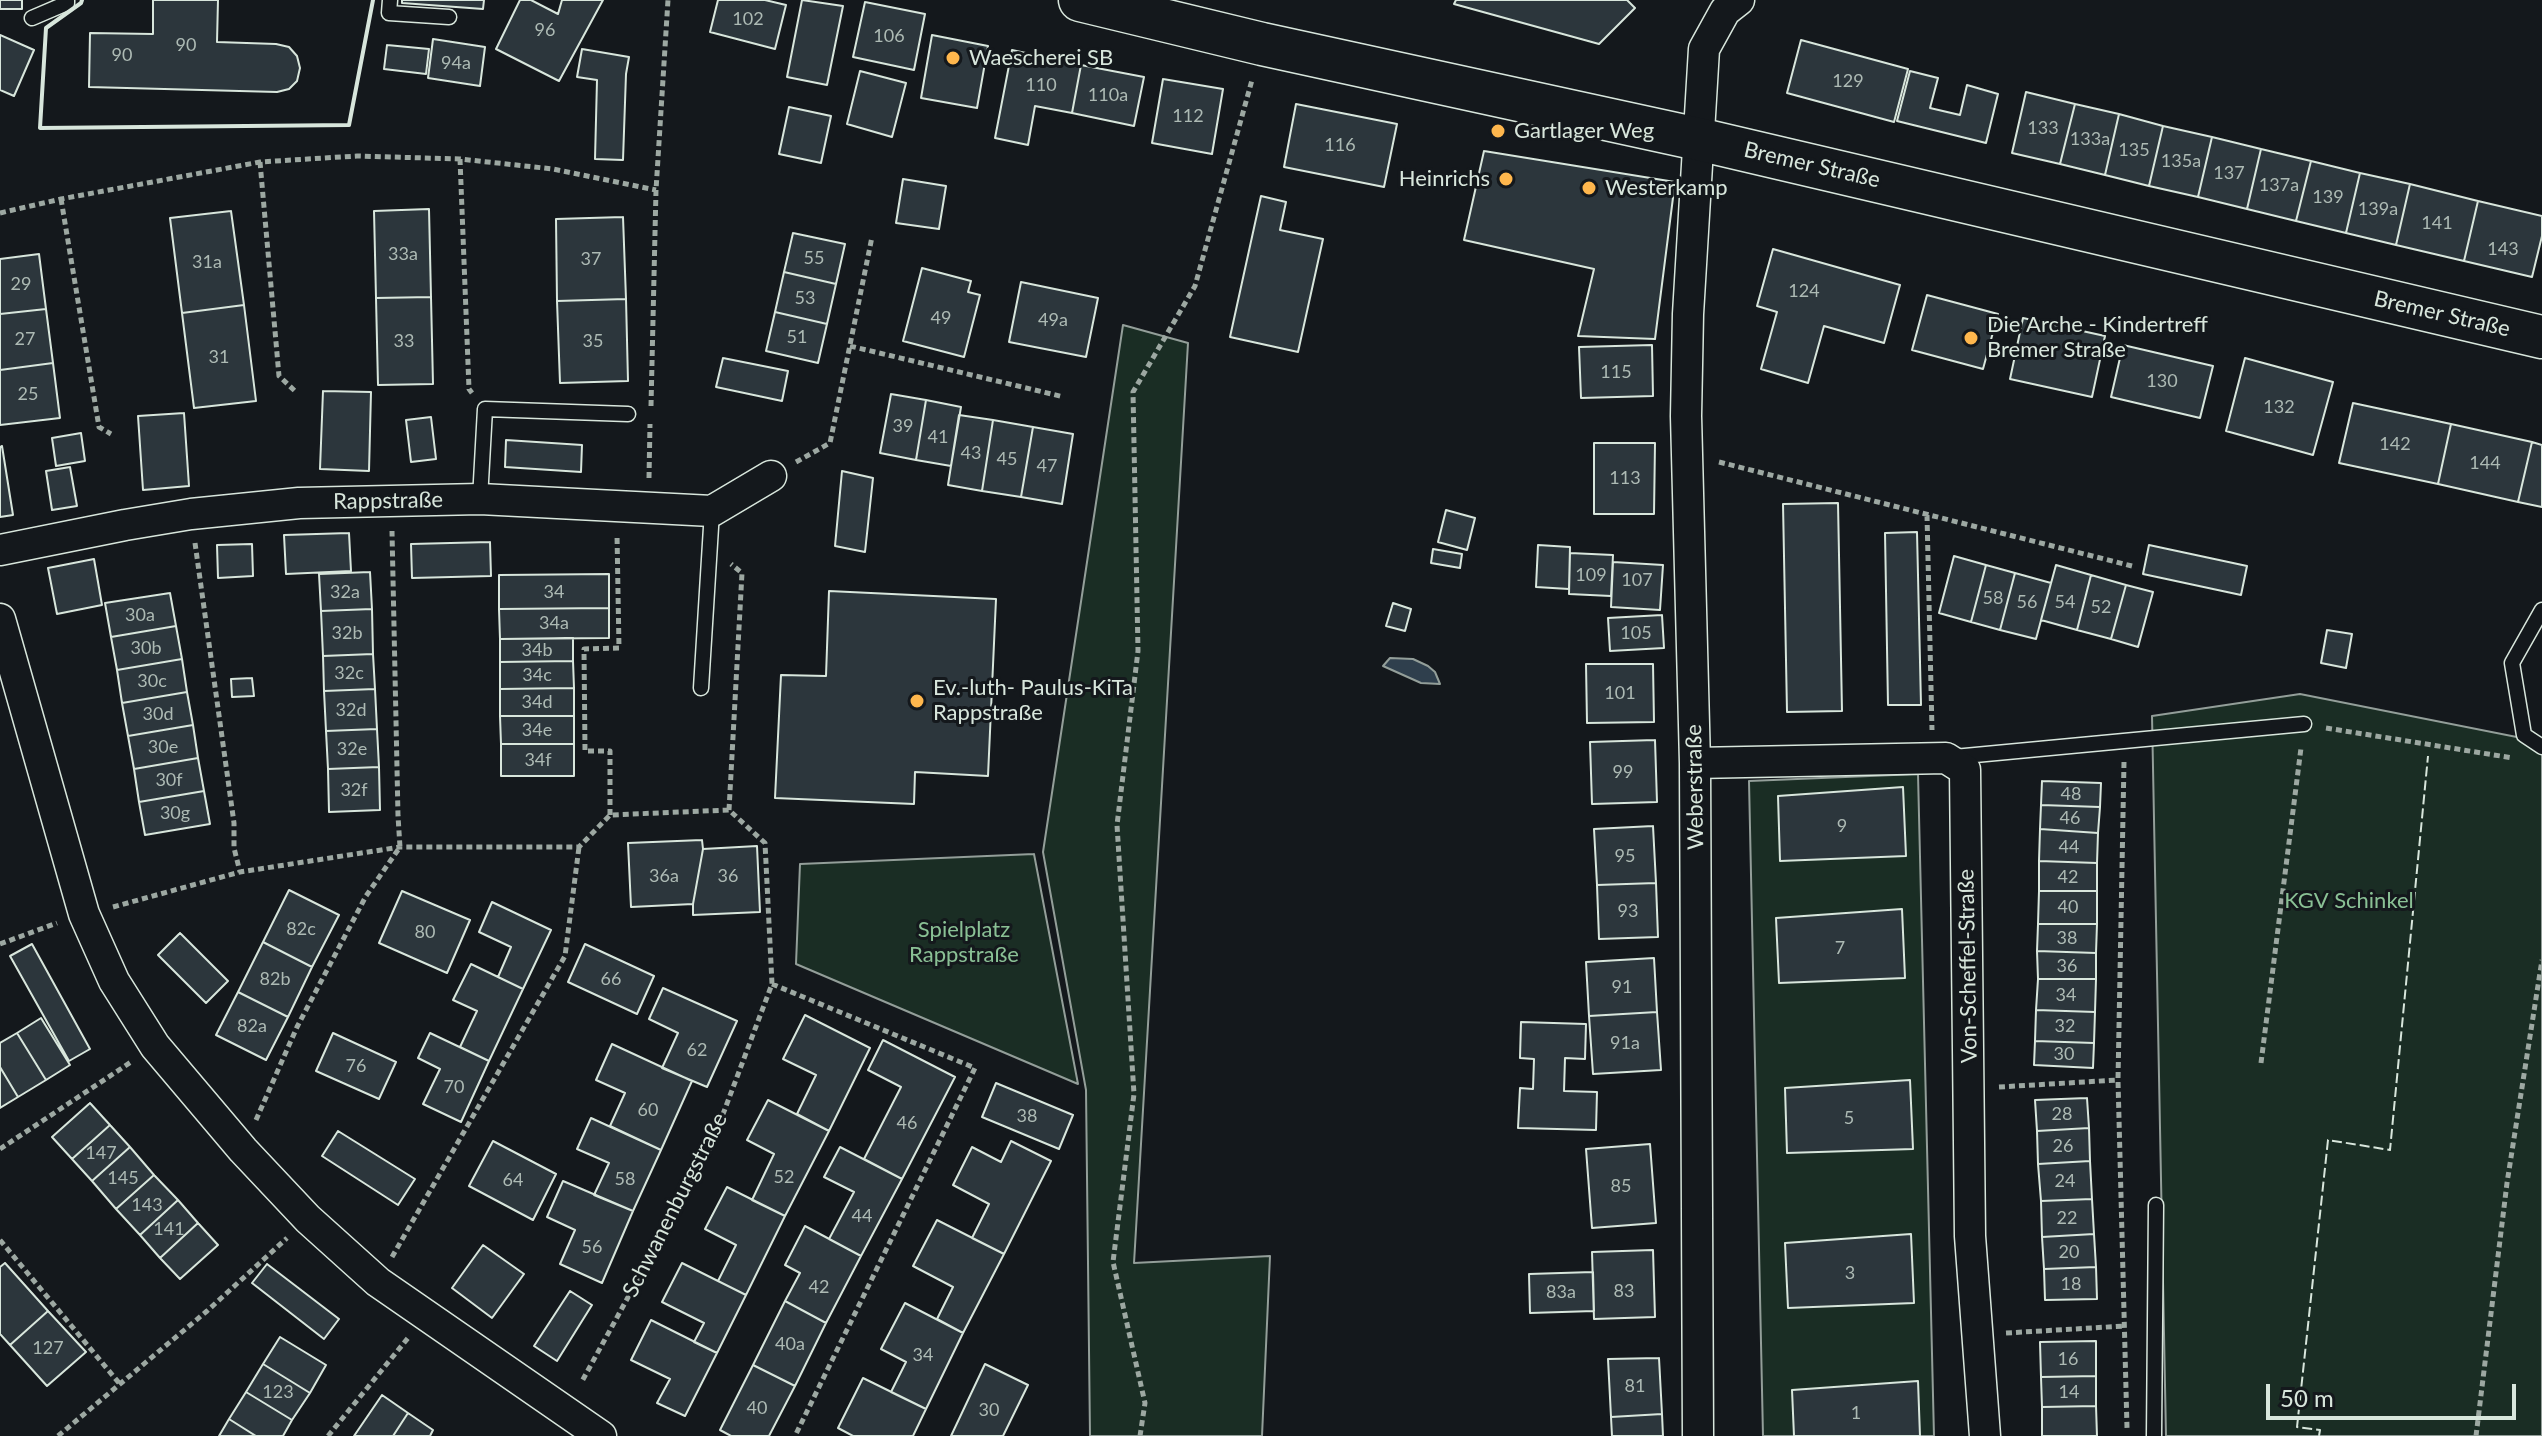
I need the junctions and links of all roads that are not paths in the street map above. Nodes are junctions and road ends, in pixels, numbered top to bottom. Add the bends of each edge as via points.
1 (67, 0) edge
2 (390, 0) edge
3 (1080, 0) edge
4 (1739, 0) edge
5 (449, 17) dead end
6 (32, 18) dead end
7 (1698, 139) junction
8 (2542, 337) edge
9 (628, 414) dead end
10 (771, 476) road end
11 (480, 499) junction
12 (712, 511) junction
13 (0, 550) edge
14 (2542, 610) edge
15 (0, 619) edge
16 (701, 688) dead end
17 (2304, 724) road end
18 (2542, 747) edge
19 (1940, 758) junction
20 (1695, 763) junction
21 (2156, 1205) dead end
22 (601, 1436) edge
23 (1698, 1436) edge
24 (1985, 1436) edge
25 (2154, 1436) edge

1 - 6 lane
2 - 5 lane via 389,13
3 - 7 main road, Bremer Straße
4 - 7 street via 1725,11 1704,49
7 - 8 main road, Bremer Straße
7 - 20 street, Weberstraße via 1687,454
9 - 11 lane via 485,409
10 - 12 street
11 - 12 street, Rappstraße
11 - 13 street, Rappstraße via 299,503 191,514
12 - 16 lane
14 - 18 lane via 2512,663 2524,735
15 - 22 street via 84,914 114,981 155,1046 308,1219 378,1282
17 - 19 lane
19 - 20 street
19 - 24 street, Von-Scheffel-Straße via 1965,770 1970,1236
20 - 23 street, Weberstraße
21 - 25 lane

